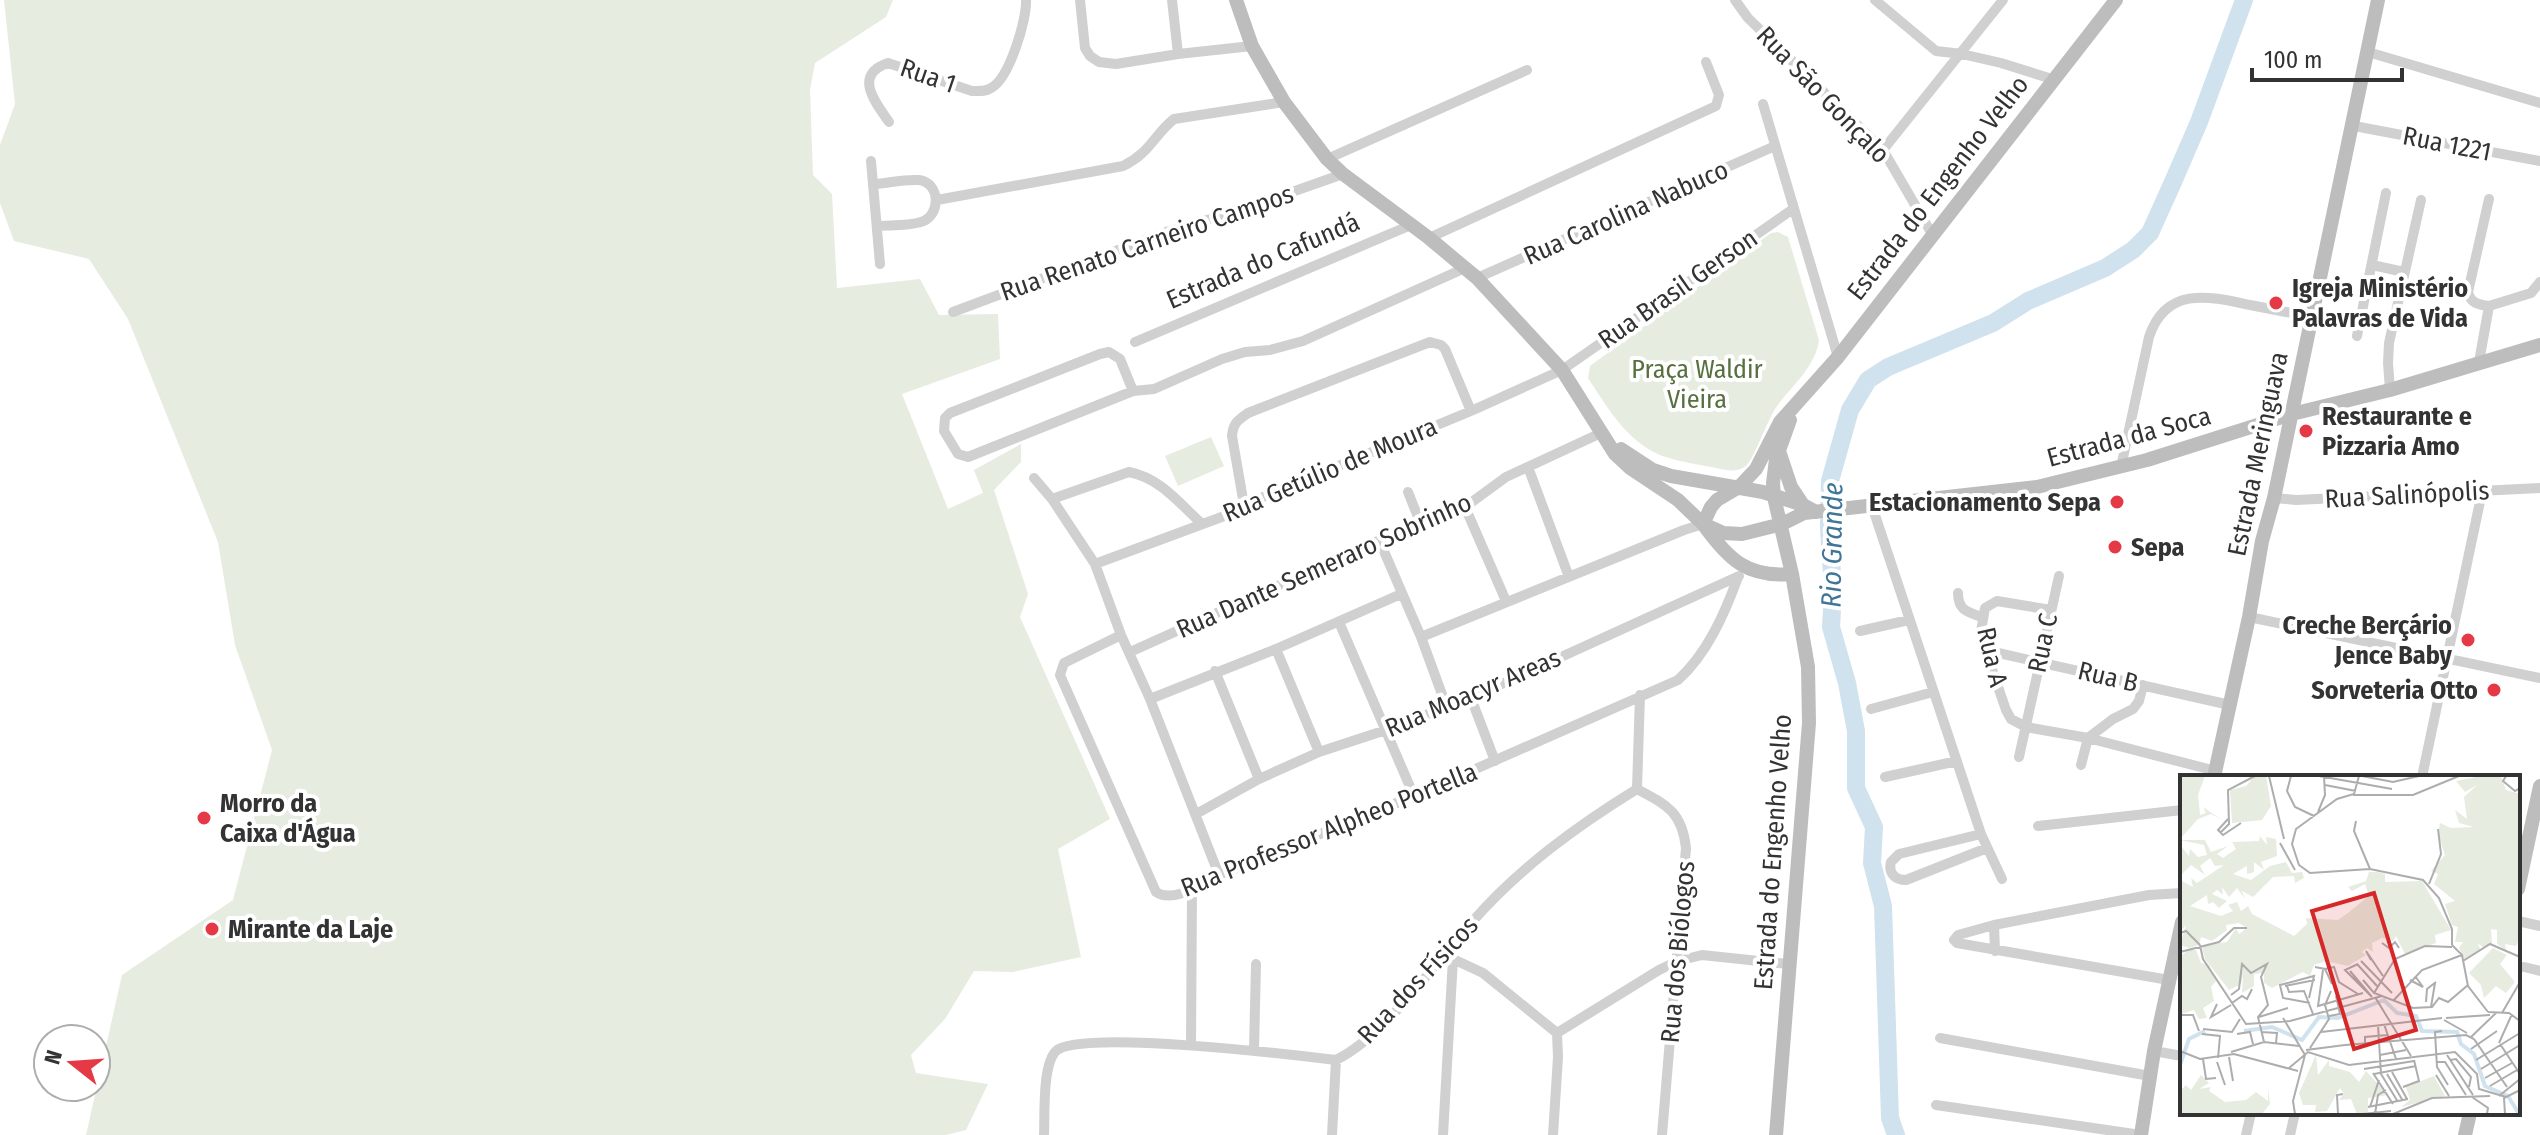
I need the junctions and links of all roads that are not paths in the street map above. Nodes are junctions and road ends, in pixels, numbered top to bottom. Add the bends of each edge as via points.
1 (1026, 0) edge
2 (1080, 0) edge
3 (1172, 0) edge
4 (1236, 0) edge
5 (1735, 0) edge
6 (2003, 0) edge
7 (2116, 0) edge
8 (2378, 0) edge
9 (1882, 2) edge
10 (1252, 46) junction
11 (2368, 52) junction
12 (1178, 54) junction
13 (1962, 54) junction
14 (1706, 62) dead end
15 (1527, 70) dead end
16 (2052, 79) junction
17 (1284, 102) junction
18 (2540, 103) edge
19 (1763, 104) dead end
20 (889, 122) dead end
21 (2354, 126) junction
22 (1775, 146) junction
23 (1883, 150) junction
24 (1327, 159) junction
25 (871, 161) dead end
26 (2540, 161) edge
27 (1343, 174) junction
28 (875, 184) junction
29 (2386, 193) dead end
30 (2489, 199) dead end
31 (937, 200) junction
32 (2421, 200) dead end
33 (1793, 209) junction
34 (1411, 225) junction
35 (877, 226) junction
36 (1932, 234) junction
37 (1429, 238) junction
38 (880, 264) dead end
39 (2372, 265) junction
40 (1465, 268) junction
41 (2404, 272) junction
42 (1477, 278) junction
43 (2540, 282) edge
44 (2489, 306) junction
45 (953, 312) dead end
46 (2312, 317) junction
47 (2357, 336) dead end
48 (1135, 342) dead end
49 (2540, 345) edge
50 (1838, 357) junction
51 (2479, 362) junction
52 (1562, 370) junction
53 (2390, 390) junction
54 (1133, 391) junction
55 (1797, 405) junction
56 (1471, 411) junction
57 (2292, 414) junction
58 (1603, 435) junction
59 (1779, 450) junction
60 (1528, 467) junction
61 (2121, 467) junction
62 (1034, 478) dead end
63 (1739, 487) junction
64 (2540, 488) edge
65 (1408, 492) dead end
66 (2482, 492) junction
67 (1774, 497) junction
68 (2274, 498) junction
69 (1052, 499) junction
70 (1244, 505) junction
71 (1872, 506) junction
72 (1465, 507) junction
73 (1814, 509) junction
74 (1420, 522) junction
75 (1201, 523) junction
76 (1703, 524) junction
77 (1782, 524) junction
78 (1380, 542) junction
79 (1095, 564) junction
80 (1745, 574) junction
81 (1792, 574) junction
82 (2059, 576) dead end
83 (1569, 577) junction
84 (1958, 593) dead end
85 (1401, 594) junction
86 (1506, 601) junction
87 (2051, 610) junction
88 (1982, 617) junction
89 (2249, 617) junction
90 (1909, 620) junction
91 (1339, 622) junction
92 (1860, 631) dead end
93 (1121, 635) junction
94 (1421, 637) junction
95 (1276, 649) junction
96 (1985, 650) junction
97 (1130, 652) junction
98 (2447, 660) junction
99 (2039, 661) junction
100 (1215, 671) junction
101 (2540, 678) edge
102 (2143, 685) junction
103 (1933, 692) junction
104 (1640, 695) junction
105 (1471, 698) junction
106 (1150, 699) junction
107 (2230, 705) junction
108 (1447, 708) junction
109 (1871, 709) dead end
110 (2021, 725) junction
111 (1386, 730) junction
112 (2088, 738) junction
113 (1319, 752) junction
114 (2019, 757) dead end
115 (1495, 761) junction
116 (1957, 761) junction
117 (2081, 765) dead end
118 (2215, 774) edge
119 (2422, 775) edge
120 (1885, 777) dead end
121 (1259, 779) junction
122 (2540, 786) edge
123 (1637, 789) junction
124 (1414, 796) junction
125 (2180, 810) edge
126 (1196, 814) junction
127 (2536, 821) edge
128 (2038, 826) dead end
129 (1981, 834) junction
130 (1987, 848) junction
131 (1219, 875) junction
132 (2002, 879) dead end
133 (2520, 881) edge
134 (1192, 889) junction
135 (2180, 893) edge
136 (2520, 921) edge
137 (1994, 925) junction
138 (2540, 926) edge
139 (2180, 943) edge
140 (1995, 951) junction
141 (1449, 958) junction
142 (1678, 961) junction
143 (1256, 964) dead end
144 (1788, 964) junction
145 (2524, 967) dead end
146 (2540, 971) edge
147 (2169, 980) junction
148 (1557, 1033) junction
149 (1940, 1038) dead end
150 (1191, 1045) junction
151 (1254, 1050) junction
152 (2154, 1051) junction
153 (2180, 1056) edge
154 (1336, 1060) junction
155 (2150, 1076) junction
156 (1936, 1105) dead end
157 (2251, 1115) edge
158 (2295, 1115) edge
159 (2470, 1115) edge
160 (1044, 1135) edge
161 (1332, 1135) edge
162 (1443, 1135) edge
163 (1553, 1135) edge
164 (1662, 1135) edge
165 (1776, 1135) edge
166 (2141, 1135) edge
167 (2246, 1135) edge
168 (2290, 1135) edge
169 (2465, 1135) edge

1 - 20 street, Rua 1 via 1024,22 1005,75 992,88 972,91 888,63 879,66 872,73 870,92
2 - 12 street via 1085,48 1099,62
3 - 12 street
4 - 10 street, Estrada do Cafundá
5 - 23 street, Rua São Gonçalo
6 - 13 street
7 - 16 street, Estrada do Engenho Velho
8 - 11 street, Estrada Meringuava
9 - 13 street via 1936,51
10 - 12 street
10 - 17 street, Estrada do Cafundá
11 - 18 street
11 - 21 street, Estrada Meringuava
13 - 16 street
13 - 23 street
14 - 37 street via 1719,95 1716,106
15 - 24 street
16 - 36 street, Estrada do Engenho Velho
17 - 24 street, Estrada do Cafundá
17 - 31 street via 1174,119 1140,158 1123,166
19 - 22 street
21 - 26 street, Rua 1221
21 - 46 street, Estrada Meringuava
22 - 33 street
22 - 42 street, Rua Carolina Nabuco
23 - 36 street, Rua São Gonçalo
24 - 27 street, Estrada do Cafundá
25 - 28 street
27 - 34 street, Estrada do Cafundá
27 - 45 street, Rua Renato Carneiro Campos via 1169,231
28 - 31 street via 919,180
28 - 35 street
29 - 39 street
30 - 44 street via 2468,292 2475,303
31 - 35 street via 933,212 920,222
32 - 41 street
33 - 50 street
33 - 52 street, Rua Brasil Gerson
34 - 37 street, Estrada do Cafundá
34 - 48 street, Estrada do Cafundá
35 - 38 street
36 - 50 street, Estrada do Engenho Velho
37 - 40 street, Estrada do Cafundá
39 - 41 street
39 - 47 street
40 - 42 street, Estrada do Cafundá
40 - 54 street via 1303,341 1233,355 1154,389
41 - 53 street via 2388,353
42 - 52 street, Estrada do Cafundá
43 - 44 street via 2531,293
44 - 51 street
46 - 57 street, Estrada Meringuava
46 - 61 street via 2207,296 2178,301 2163,311 2153,322
49 - 51 street, Estrada da Soca
50 - 55 street, Estrada do Engenho Velho
51 - 53 street, Estrada da Soca
52 - 56 street, Rua Getúlio de Moura
52 - 58 street, Estrada do Cafundá
53 - 57 street, Estrada da Soca
54 - 54 street via 968,457 958,454 944,431 950,413 1109,352 1120,359
55 - 59 street, Estrada do Engenho Velho
55 - 63 street, Estrada do Engenho Velho via 1780,422 1761,462
56 - 70 street, Rua Getúlio de Moura
56 - 70 street via 1445,349 1430,342 1248,413 1237,421 1232,436
57 - 61 street, Estrada da Soca
57 - 68 street, Estrada Meringuava
58 - 60 street, Rua Dante Semeraro Sobrinho
58 - 63 street, Estrada do Cafundá via 1653,470
58 - 76 street, Estrada do Cafundá via 1630,468
59 - 67 street, Estrada do Engenho Velho
59 - 73 street via 1791,487
60 - 72 street, Rua Dante Semeraro Sobrinho
60 - 83 street
61 - 71 street, Estrada da Soca via 2037,487
62 - 69 street
63 - 67 street, Estrada do Cafundá
63 - 76 street, Estrada do Engenho Velho via 1717,500
64 - 66 street, Rua Salinópolis
65 - 74 street
66 - 68 street, Rua Salinópolis
66 - 98 street
67 - 73 street, Estrada da Soca
67 - 77 street, Estrada do Engenho Velho
68 - 89 street, Estrada Meringuava
69 - 75 street via 1129,472 1142,474
69 - 79 street
70 - 75 street, Rua Getúlio de Moura
71 - 73 street, Estrada da Soca
71 - 90 street
72 - 74 street, Rua Dante Semeraro Sobrinho
72 - 86 street
73 - 77 street, Estrada da Soca
74 - 78 street, Rua Dante Semeraro Sobrinho
75 - 79 street, Rua Getúlio de Moura
76 - 77 street via 1731,534
76 - 80 street
76 - 83 street
77 - 81 street, Estrada do Engenho Velho
78 - 85 street
78 - 97 street, Rua Dante Semeraro Sobrinho
79 - 93 street
80 - 81 street
80 - 104 street, Rua Professor Alpheo Portella via 1689,670
80 - 105 street, Rua Moacyr Areas
81 - 144 street, Estrada do Engenho Velho via 1808,667 1809,723
82 - 87 street, Rua C
83 - 86 street
84 - 88 street via 1962,610
85 - 91 street
85 - 94 street
86 - 94 street
87 - 88 street, Rua A via 1997,601
87 - 99 street, Rua C
88 - 96 street, Rua A
89 - 98 street
89 - 107 street, Estrada Meringuava
90 - 92 street
90 - 103 street
91 - 95 street
91 - 111 street
93 - 97 street
93 - 134 street, Rua Professor Alpheo Portella via 1064,663 1060,675 1156,892 1167,896
94 - 108 street
95 - 100 street
95 - 113 street
96 - 99 street, Rua B
96 - 110 street, Rua A via 2008,715
97 - 106 street
98 - 101 street
98 - 119 street
99 - 102 street, Rua B
99 - 110 street, Rua C
100 - 106 street
100 - 121 street
102 - 107 street, Rua B
102 - 112 street via 2133,709
103 - 109 street
103 - 116 street
104 - 115 street, Rua Professor Alpheo Portella
104 - 123 street
105 - 108 street, Rua Moacyr Areas
105 - 115 street
106 - 126 street
107 - 118 street, Estrada Meringuava
108 - 111 street, Rua Moacyr Areas
110 - 112 street
110 - 114 street, Rua C
111 - 113 street, Rua Moacyr Areas
111 - 124 street
112 - 117 street
112 - 118 street
113 - 121 street, Rua Moacyr Areas
115 - 124 street, Rua Professor Alpheo Portella
116 - 120 street
116 - 129 street
121 - 126 street, Rua Moacyr Areas
122 - 127 street
123 - 141 street, Rua dos Físicos via 1570,832 1509,883 1472,921
123 - 142 street, Rua dos Biólogos via 1669,808 1685,831
124 - 131 street, Rua Professor Alpheo Portella
125 - 128 street
126 - 131 street
127 - 133 street
129 - 130 street
129 - 130 street via 1899,854 1891,862 1892,875 1906,880
130 - 132 street
131 - 134 street, Rua Professor Alpheo Portella
134 - 150 street
135 - 137 street
136 - 138 street
137 - 140 street
137 - 140 street via 1954,940
139 - 147 street
140 - 147 street
141 - 148 street via 1483,973
141 - 154 street, Rua dos Físicos via 1370,1036
141 - 162 street
142 - 144 street via 1702,955
142 - 148 street
142 - 164 street, Rua dos Biólogos
143 - 151 street
144 - 165 street, Estrada do Engenho Velho
145 - 146 street
147 - 152 street
148 - 163 street
149 - 155 street
150 - 151 street, Rua dos Físicos
150 - 160 street, Rua dos Físicos via 1092,1043 1057,1050 1047,1070
151 - 154 street, Rua dos Físicos
152 - 153 street
152 - 155 street
154 - 161 street
155 - 166 street
156 - 166 street
157 - 167 street
158 - 168 street
159 - 169 street

